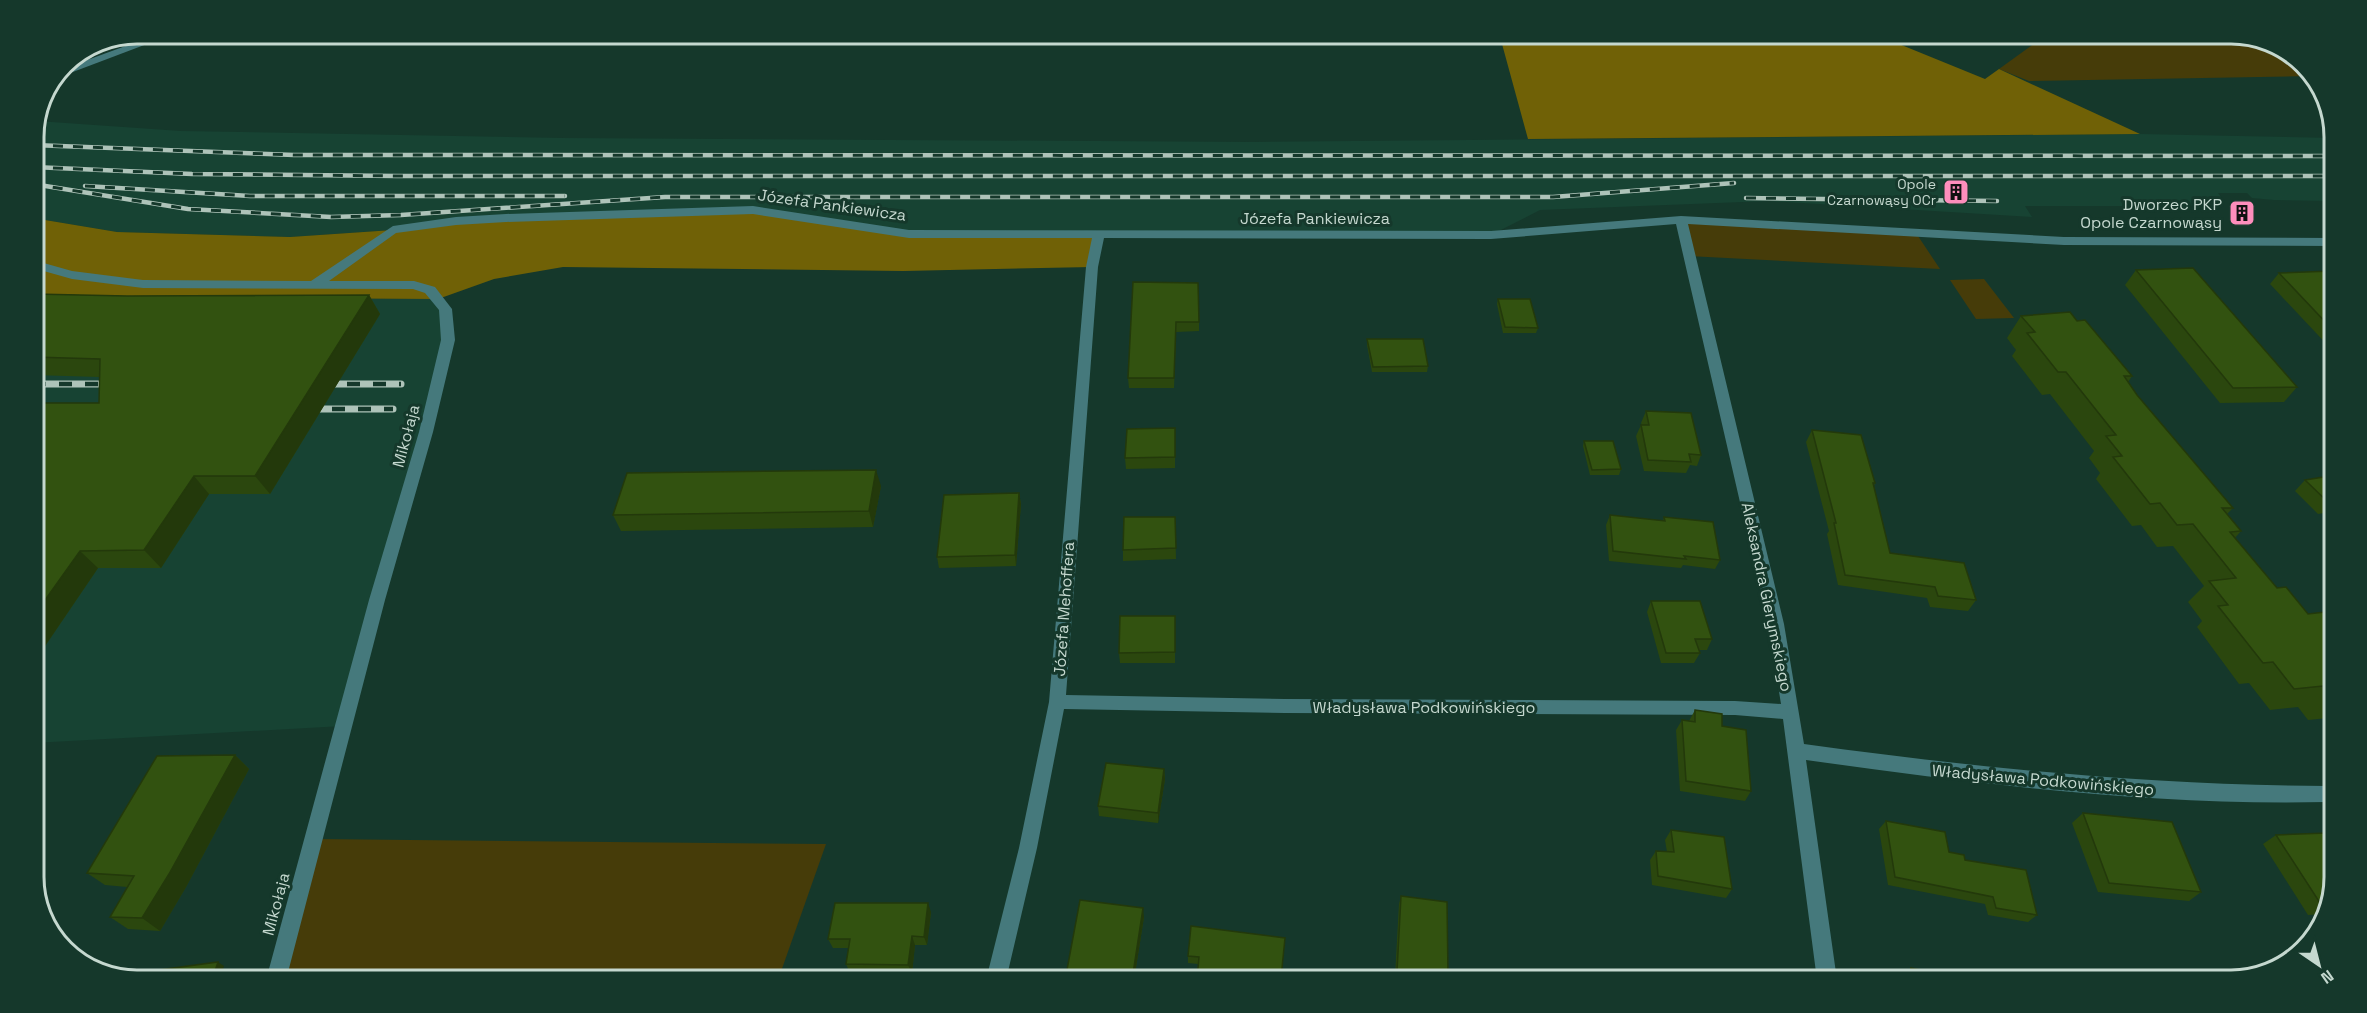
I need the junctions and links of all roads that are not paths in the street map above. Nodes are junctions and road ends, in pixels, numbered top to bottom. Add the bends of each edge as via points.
1 (138, 44) edge
2 (75, 68) edge
3 (1681, 220) junction
4 (1099, 233) junction
5 (2323, 244) edge
6 (44, 267) edge
7 (315, 284) junction
8 (1057, 702) junction
9 (1791, 712) junction
10 (1796, 751) junction
11 (2324, 794) edge
12 (279, 970) edge
13 (998, 970) edge
14 (1826, 970) edge

1 - 2 street
3 - 4 street, Józefa Pankiewicza via 1491,236
3 - 5 street, Józefa Pankiewicza via 2064,240
3 - 9 street, Aleksandra Gierymskiego via 1776,624
4 - 7 street, Józefa Pankiewicza via 909,234 753,210 456,221 393,230
4 - 8 street, Józefa Mehoffera via 1092,267
6 - 7 street, Mikołaja via 72,275 143,284
7 - 12 street, Mikołaja via 414,285 430,290 445,309 448,340
8 - 9 street, Władysława Podkowińskiego via 1735,708
8 - 13 street, Józefa Mehoffera
9 - 10 street, Aleksandra Gierymskiego
10 - 11 street, Władysława Podkowińskiego via 2051,784 2175,792
10 - 14 street, Aleksandra Gierymskiego

